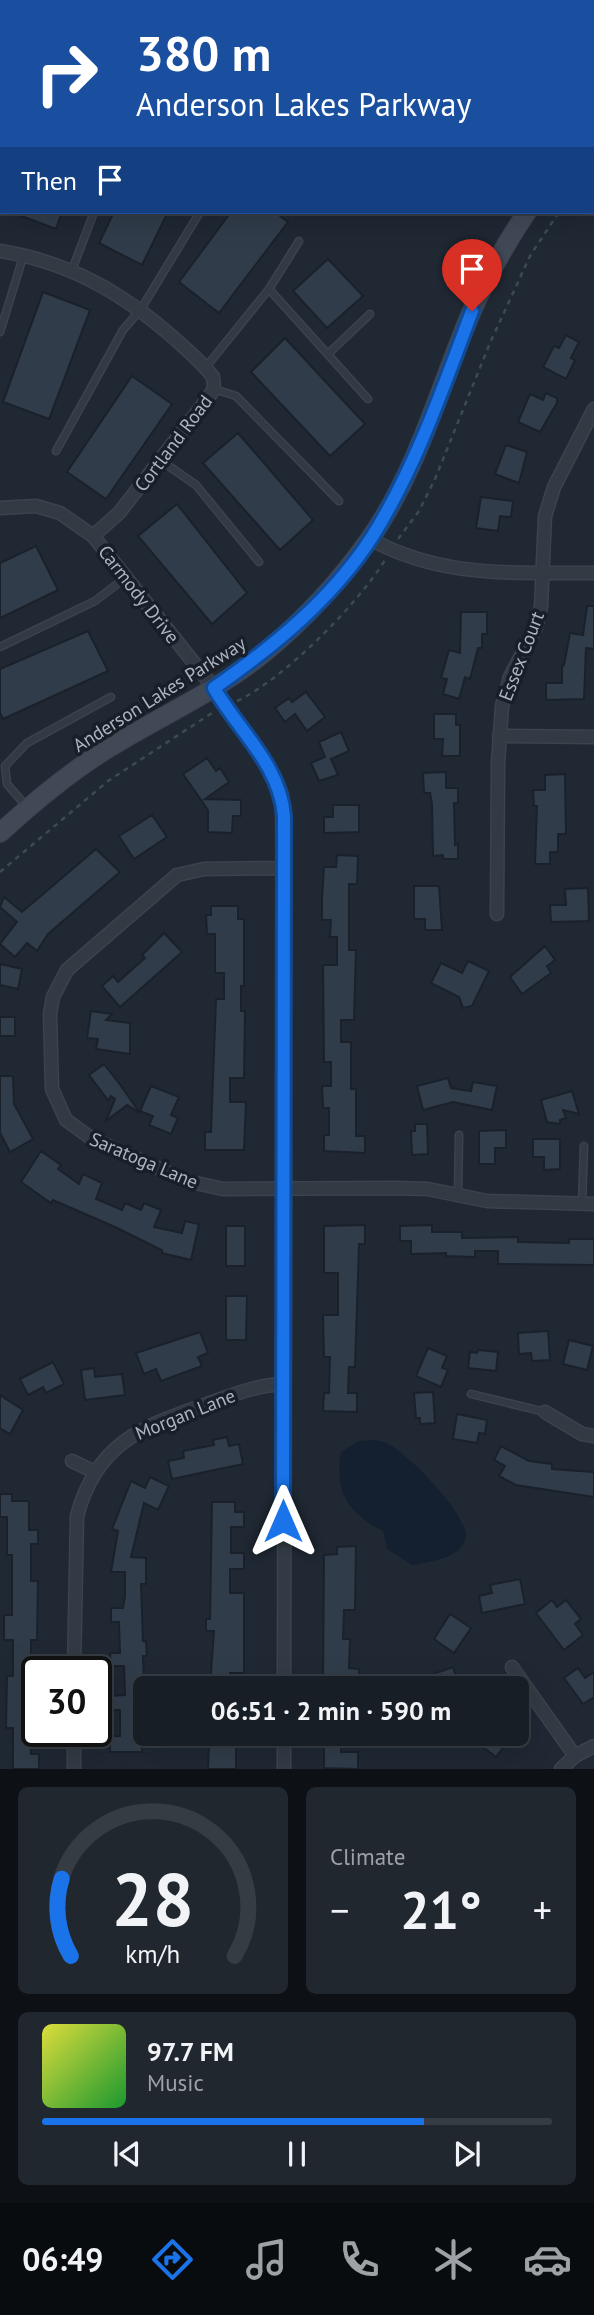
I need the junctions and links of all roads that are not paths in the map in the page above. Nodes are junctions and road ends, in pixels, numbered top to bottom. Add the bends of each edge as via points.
1 (93, 214) edge
2 (199, 214) edge
3 (526, 214) edge
4 (299, 242) dead end
5 (0, 251) edge
6 (23, 256) junction
7 (72, 270) junction
8 (269, 289) junction
9 (141, 309) junction
10 (370, 314) dead end
11 (0, 332) edge
12 (327, 354) junction
13 (206, 367) junction
14 (214, 389) junction
15 (368, 399) dead end
16 (594, 409) edge
17 (56, 452) dead end
18 (160, 460) junction
19 (339, 501) dead end
20 (0, 508) edge
21 (93, 536) junction
22 (370, 538) junction
23 (260, 562) dead end
24 (542, 572) junction
25 (594, 573) edge
26 (125, 578) junction
27 (0, 647) edge
28 (214, 688) junction
29 (111, 697) dead end
30 (499, 736) junction
31 (594, 737) edge
32 (28, 808) junction
33 (0, 833) edge
34 (284, 868) junction
35 (497, 914) dead end
36 (459, 1135) dead end
37 (583, 1146) dead end
38 (285, 1189) junction
39 (458, 1196) junction
40 (588, 1204) edge
41 (283, 1384) junction
42 (471, 1394) dead end
43 (545, 1412) joint
44 (594, 1436) edge
45 (72, 1461) dead end
46 (95, 1472) junction
47 (75, 1656) edge
48 (512, 1667) dead end
49 (284, 1676) edge
50 (284, 1746) edge
51 (594, 1746) edge
52 (75, 1747) edge
53 (575, 1756) junction
54 (75, 1769) edge
55 (284, 1769) edge
56 (561, 1769) edge

1 - 7 lane
2 - 9 lane
3 - 22 street, Anderson Lakes Parkway via 472,311 416,452
4 - 8 lane
5 - 6 street, Cortland Road
6 - 7 street, Cortland Road
6 - 11 lane
7 - 9 street, Cortland Road
8 - 12 lane
8 - 13 lane
9 - 13 street, Cortland Road
9 - 17 lane via 123,330
10 - 12 lane
12 - 15 lane
13 - 14 street, Cortland Road
14 - 18 street, Cortland Road
14 - 19 lane via 236,396
16 - 24 street, Essex Court via 554,487 545,516
18 - 21 street, Cortland Road via 119,513
18 - 23 lane via 196,485
20 - 21 street, Carmody Drive via 37,506 60,513
21 - 26 street, Carmody Drive
22 - 24 street via 442,568
22 - 28 street, Anderson Lakes Parkway via 300,621
24 - 25 street
24 - 30 street, Essex Court via 536,627 510,677
26 - 27 lane via 95,601
26 - 28 street, Carmody Drive
28 - 32 street, Anderson Lakes Parkway via 117,743
28 - 34 street, Carmody Drive via 275,777 282,795
29 - 32 lane via 27,743 5,765 7,783
30 - 31 street
30 - 35 street, Essex Court
32 - 33 street, Anderson Lakes Parkway
34 - 38 street, Carmody Drive
34 - 38 street, Saratoga Lane via 204,869 168,880 66,970 53,997 50,1036 53,1095 75,1128 201,1185
36 - 39 lane
37 - 40 lane
38 - 39 street, Saratoga Lane via 428,1189
38 - 41 street, Carmody Drive
39 - 40 street, Saratoga Lane via 487,1202
41 - 46 street, Morgan Lane via 245,1391 146,1425 125,1439
41 - 49 street, Carmody Drive
42 - 43 lane
43 - 44 street
45 - 46 street
46 - 47 street, Morgan Lane via 82,1493 77,1516
48 - 53 street
50 - 55 street
51 - 53 street
52 - 54 street
53 - 56 street

